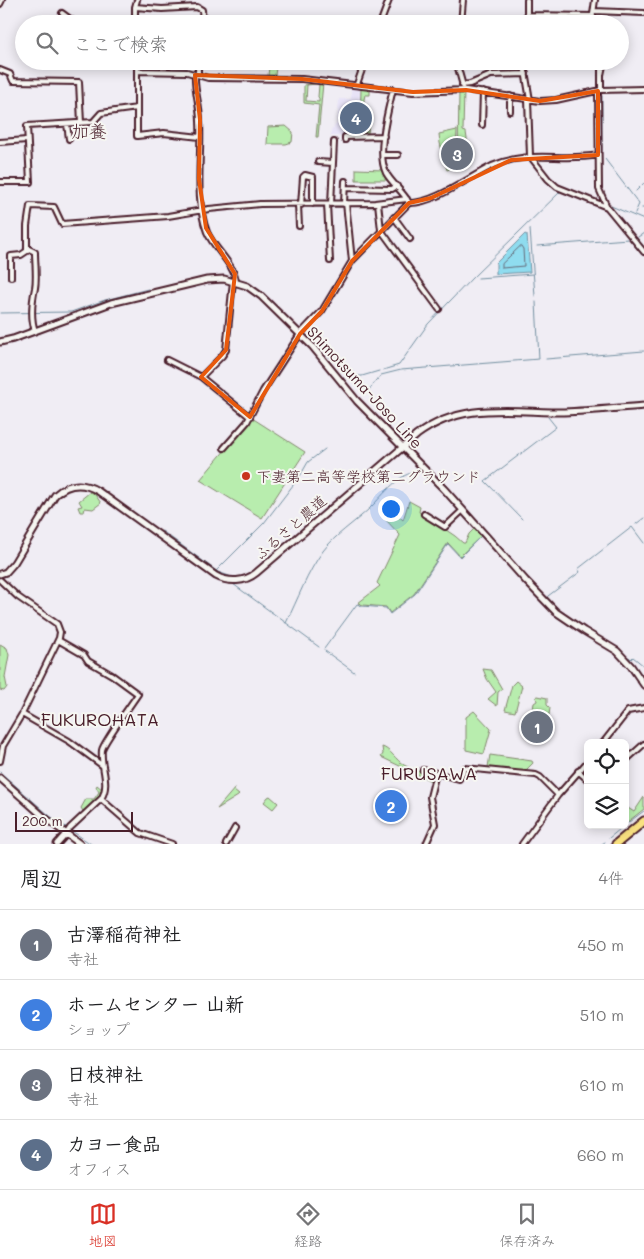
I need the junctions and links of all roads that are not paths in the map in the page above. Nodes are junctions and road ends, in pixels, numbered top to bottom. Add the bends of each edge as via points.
1 (2, 0) edge
2 (137, 0) edge
3 (388, 0) edge
4 (463, 0) edge
5 (527, 0) edge
6 (595, 0) edge
7 (194, 2) dead end
8 (0, 4) edge
9 (135, 7) junction
10 (194, 7) junction
11 (62, 13) dead end
12 (644, 13) edge
13 (594, 14) junction
14 (65, 15) edge
15 (135, 15) edge
16 (202, 15) edge
17 (383, 15) edge
18 (462, 15) edge
19 (527, 15) joint
20 (0, 70) edge
21 (197, 70) edge
22 (362, 70) edge
23 (458, 70) edge
24 (526, 70) edge
25 (601, 70) edge
26 (137, 71) joint
27 (526, 74) junction
28 (197, 75) junction
29 (357, 84) junction
30 (463, 87) junction
31 (392, 89) junction
32 (644, 89) edge
33 (600, 91) junction
34 (483, 92) junction
35 (510, 96) junction
36 (529, 100) junction
37 (137, 108) junction
38 (510, 111) dead end
39 (81, 123) junction
40 (67, 124) junction
41 (482, 125) dead end
42 (384, 136) junction
43 (200, 137) junction
44 (70, 139) dead end
45 (27, 140) junction
46 (345, 140) dead end
47 (0, 142) edge
48 (334, 142) dead end
49 (383, 155) junction
50 (398, 155) dead end
51 (598, 155) junction
52 (530, 156) junction
53 (318, 162) dead end
54 (333, 163) junction
55 (345, 181) dead end
56 (0, 182) edge
57 (397, 186) junction
58 (345, 188) junction
59 (408, 201) junction
60 (378, 203) junction
61 (313, 204) junction
62 (329, 204) junction
63 (345, 204) junction
64 (300, 205) junction
65 (608, 207) junction
66 (203, 210) junction
67 (394, 217) junction
68 (299, 226) dead end
69 (381, 230) junction
70 (410, 240) dead end
71 (27, 248) junction
72 (644, 252) edge
73 (330, 261) dead end
74 (352, 261) junction
75 (11, 277) dead end
76 (235, 281) junction
77 (440, 309) dead end
78 (35, 331) junction
79 (300, 334) junction
80 (0, 342) edge
81 (166, 360) dead end
82 (201, 377) junction
83 (644, 406) edge
84 (250, 417) junction
85 (402, 447) junction
86 (224, 448) dead end
87 (463, 510) junction
88 (424, 514) dead end
89 (0, 574) edge
90 (0, 580) edge
91 (58, 640) junction
92 (644, 685) edge
93 (644, 708) edge
94 (22, 714) junction
95 (605, 739) edge
96 (644, 744) edge
97 (629, 757) edge
98 (0, 761) edge
99 (584, 764) edge
100 (103, 766) junction
101 (423, 770) dead end
102 (578, 771) junction
103 (436, 773) junction
104 (584, 776) edge
105 (0, 778) edge
106 (558, 795) junction
107 (101, 799) junction
108 (644, 821) edge
109 (235, 828) dead end
110 (68, 831) junction
111 (56, 844) edge
112 (80, 844) edge
113 (172, 844) edge
114 (226, 844) edge
115 (426, 844) edge
116 (522, 844) edge
117 (616, 844) edge

1 - 8 street
2 - 9 street
3 - 17 street
4 - 18 street
5 - 19 street
6 - 13 street
7 - 10 street
9 - 10 street
9 - 15 street
10 - 16 street via 202,10
11 - 14 street
12 - 13 street
13 - 19 street
20 - 39 street via 10,74 13,81 79,82
21 - 28 street
22 - 29 street
23 - 30 street
24 - 27 street
25 - 33 street
26 - 28 street via 181,71
26 - 37 street
27 - 30 street via 492,75
27 - 36 street
28 - 29 street via 208,78 302,78
28 - 43 street
29 - 31 street
30 - 31 street via 417,92
30 - 34 street
31 - 42 street
32 - 33 street
33 - 36 street via 556,100
33 - 51 street
34 - 35 street
34 - 41 street
35 - 36 street
35 - 38 street
36 - 52 street
37 - 39 street via 101,113 93,122
37 - 43 street via 137,136 164,133
39 - 40 street
40 - 44 street
40 - 45 street via 27,126
42 - 46 street via 345,137
42 - 49 street
43 - 66 street via 199,180
45 - 47 street
45 - 56 street via 30,182
48 - 54 street
49 - 50 street
49 - 57 street via 386,174
51 - 52 street
51 - 65 street via 599,189
52 - 59 street via 503,162 418,203
52 - 65 street via 557,187
53 - 54 street
54 - 62 street
55 - 58 street
57 - 58 street
57 - 59 street
58 - 63 street
59 - 60 street
59 - 67 street
60 - 63 street
60 - 69 street
61 - 62 street
61 - 64 street
61 - 64 street via 314,178 305,175
62 - 63 street
62 - 73 street
63 - 74 street
64 - 66 street via 260,204
64 - 68 street
65 - 72 street
66 - 71 street via 168,216 62,224 54,207 30,206 26,226
66 - 76 street via 208,232 234,274
67 - 69 street
67 - 70 street
69 - 74 street
69 - 77 street
71 - 75 street via 23,254 11,256
71 - 78 street via 35,252 32,298
74 - 79 street via 322,311
76 - 78 street, Shimotsuma-Joso Line via 207,280 130,298
76 - 79 street, Shimotsuma-Joso Line via 256,292
76 - 82 street via 226,350
78 - 80 street, Shimotsuma-Joso Line
79 - 84 street
79 - 85 street, Shimotsuma-Joso Line via 353,397
81 - 82 street
82 - 84 street
83 - 85 street, ふるさと農道 via 564,412 469,412 434,424
84 - 86 street
85 - 87 street, Shimotsuma-Joso Line
85 - 89 street, ふるさと農道 via 246,579 231,581 216,576 98,491 79,484 56,494 14,564
87 - 88 street via 445,528
87 - 92 street, Shimotsuma-Joso Line via 556,612 617,651
90 - 91 street via 57,624
91 - 94 street
91 - 100 street via 138,694 103,746
93 - 95 street via 628,710
94 - 98 street via 3,746
94 - 100 street via 69,741
96 - 97 street
99 - 102 street
100 - 107 street via 106,789
101 - 103 street
102 - 104 street
102 - 106 street
103 - 106 street via 459,778 465,768 536,775
103 - 115 street via 430,797 435,824
105 - 110 street
106 - 116 street
107 - 110 street
107 - 113 street via 140,833
108 - 117 highway
109 - 114 street
110 - 111 street
110 - 112 street

